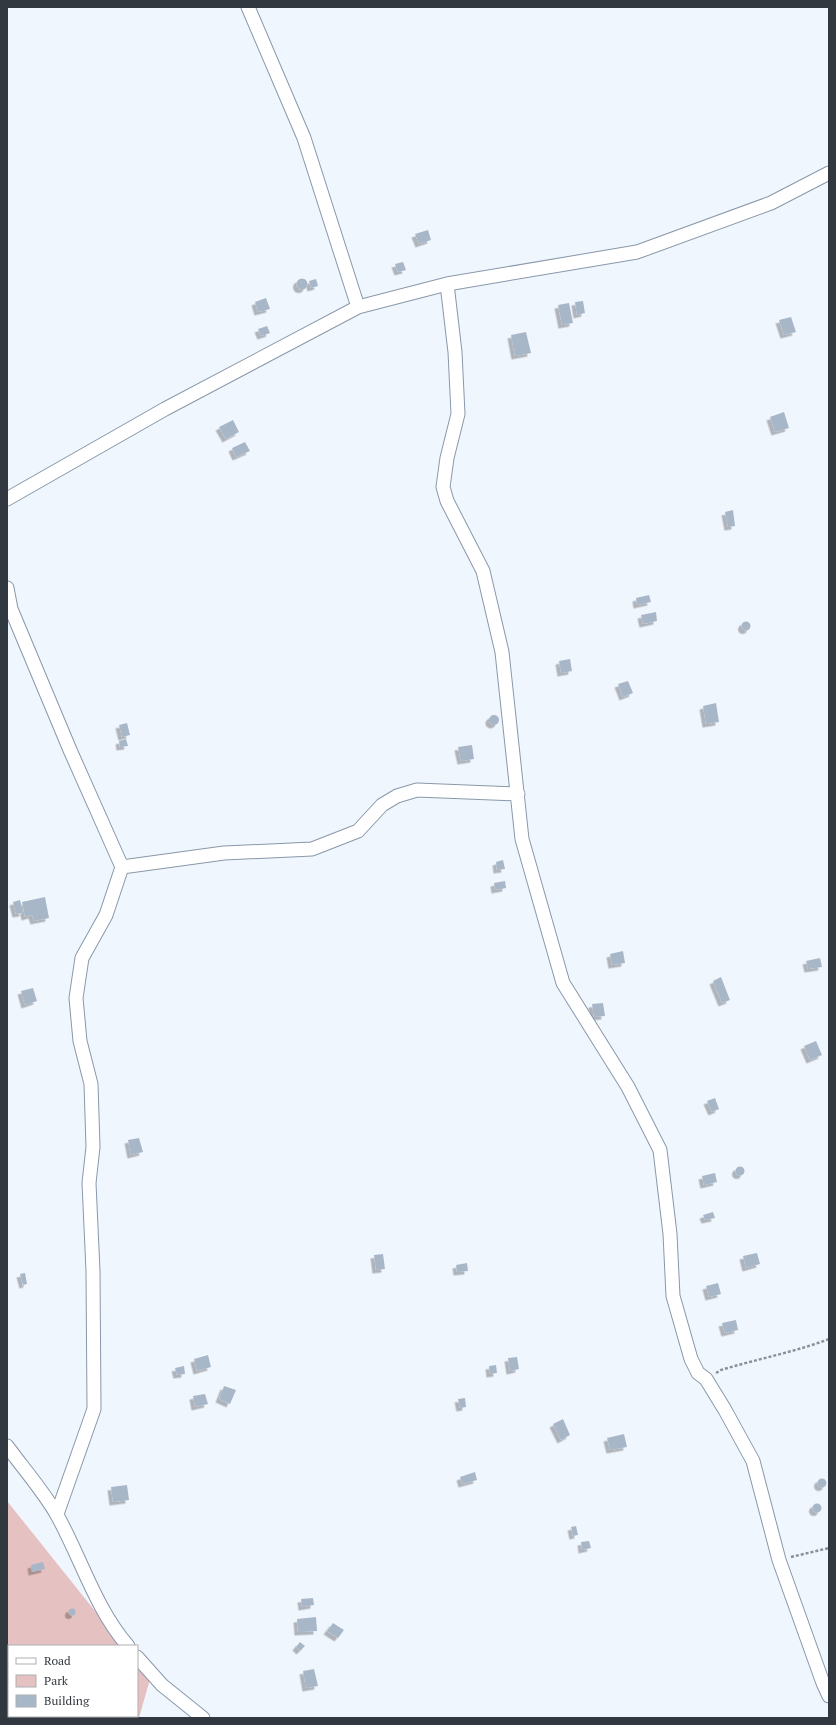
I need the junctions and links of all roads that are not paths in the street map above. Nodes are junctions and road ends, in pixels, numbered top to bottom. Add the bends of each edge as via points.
1 (248, 7) edge
2 (829, 173) edge
3 (448, 284) junction
4 (358, 307) junction
5 (7, 499) edge
6 (7, 588) edge
7 (518, 794) junction
8 (122, 867) junction
9 (7, 1446) edge
10 (57, 1514) junction
11 (127, 1645) edge
12 (138, 1658) edge
13 (829, 1696) edge
14 (203, 1718) edge

1 - 4 street via 304,138
2 - 3 street via 771,203 637,252
3 - 4 street
3 - 7 street via 456,352 458,414 443,487 446,500 483,571 502,652
4 - 5 street via 165,409
6 - 8 street via 11,608
7 - 8 street via 417,790 397,796 382,805 358,831 312,849 224,853
7 - 13 street via 522,839 563,984 628,1088 660,1150 670,1234 673,1296 691,1360 725,1410 752,1461 779,1560
8 - 10 street via 106,915 82,958 76,998 80,1041 91,1084 93,1148 89,1183 93,1271 94,1409
9 - 10 street
10 - 11 street via 87,1579 117,1633
12 - 14 street via 162,1686

